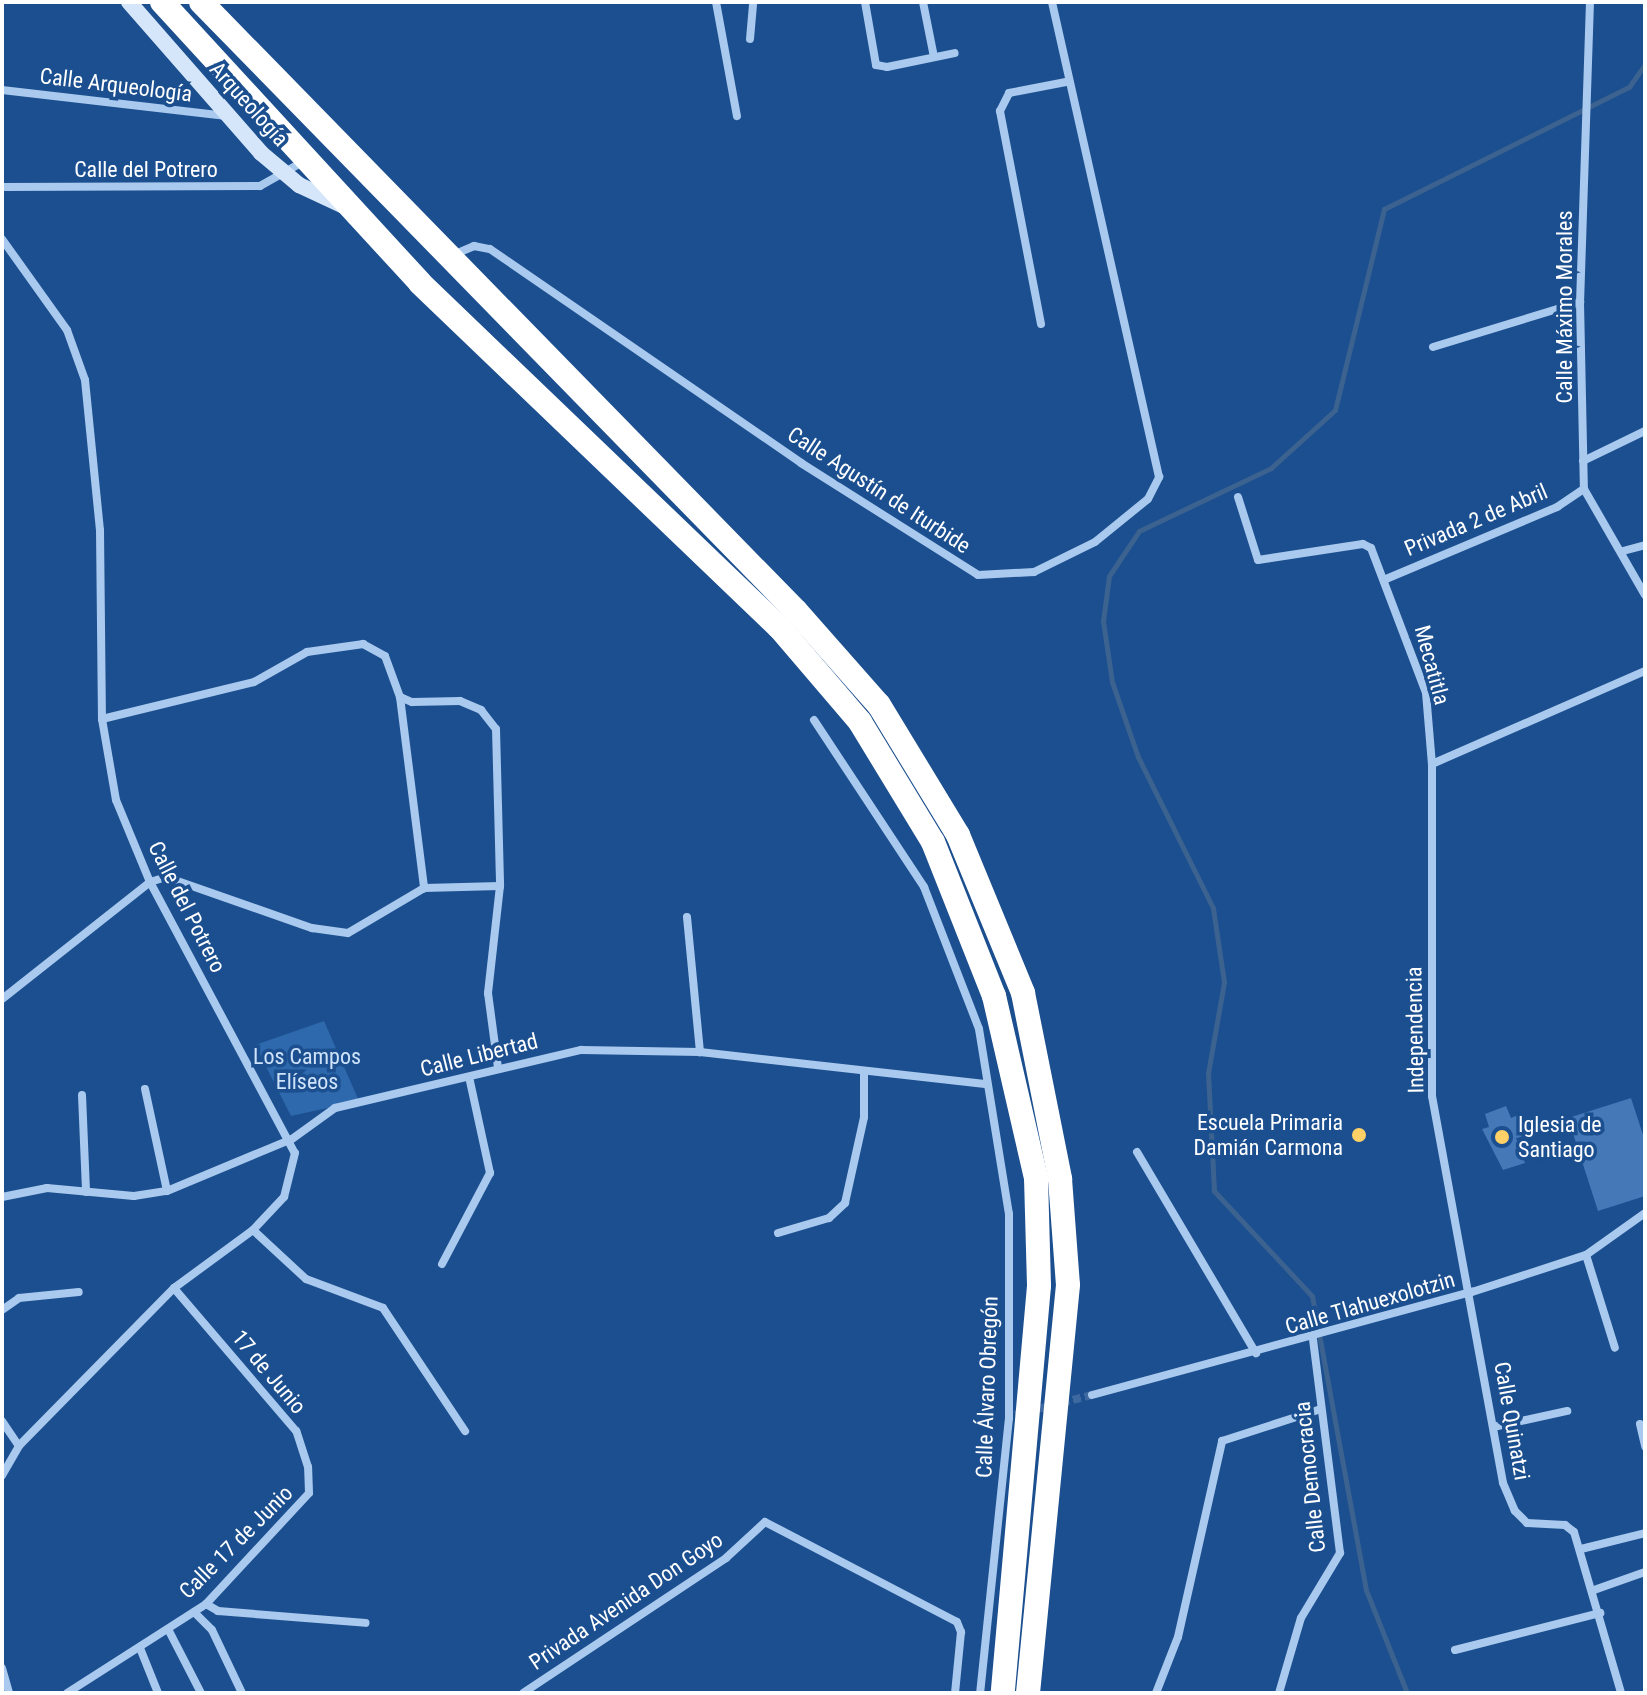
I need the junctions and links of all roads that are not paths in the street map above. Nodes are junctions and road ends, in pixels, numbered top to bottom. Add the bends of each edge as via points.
1 (129, 2) edge
2 (162, 2) edge
3 (201, 2) edge
4 (716, 2) edge
5 (753, 2) edge
6 (865, 2) edge
7 (923, 2) edge
8 (1052, 2) edge
9 (1590, 2) edge
10 (750, 39) dead end
11 (955, 53) dead end
12 (934, 57) junction
13 (1066, 82) junction
14 (2, 90) edge
15 (227, 116) junction
16 (737, 116) dead end
17 (309, 158) junction
18 (287, 175) junction
19 (2, 187) edge
20 (356, 209) junction
21 (2, 239) edge
22 (452, 255) junction
23 (1580, 302) junction
24 (1041, 324) dead end
25 (1433, 347) dead end
26 (1645, 431) edge
27 (1583, 461) junction
28 (1584, 489) junction
29 (1238, 497) dead end
30 (1645, 545) edge
31 (1623, 551) junction
32 (1386, 579) junction
33 (1645, 595) edge
34 (1645, 671) edge
35 (400, 697) junction
36 (102, 719) junction
37 (814, 720) dead end
38 (1432, 764) junction
39 (150, 882) junction
40 (500, 886) junction
41 (424, 888) junction
42 (687, 917) dead end
43 (2, 999) edge
44 (700, 1052) junction
45 (498, 1068) junction
46 (864, 1072) junction
47 (469, 1077) junction
48 (987, 1084) junction
49 (145, 1089) dead end
50 (82, 1095) dead end
51 (292, 1139) junction
52 (1137, 1152) dead end
53 (167, 1191) junction
54 (86, 1192) junction
55 (2, 1197) edge
56 (1645, 1213) edge
57 (253, 1230) junction
58 (778, 1233) dead end
59 (1586, 1255) junction
60 (442, 1264) dead end
61 (174, 1288) junction
62 (79, 1292) dead end
63 (1472, 1292) junction
64 (2, 1310) edge
65 (1313, 1339) junction
66 (1615, 1348) dead end
67 (1256, 1353) junction
68 (1092, 1395) tunnel mouth
69 (1321, 1409) junction
70 (1567, 1411) dead end
71 (2, 1421) edge
72 (1640, 1424) dead end
73 (1493, 1427) junction
74 (465, 1431) dead end
75 (19, 1446) junction
76 (1645, 1446) edge
77 (2, 1476) edge
78 (309, 1493) joint
79 (1645, 1533) edge
80 (1581, 1549) junction
81 (1645, 1572) edge
82 (1594, 1590) junction
83 (206, 1604) junction
84 (194, 1612) junction
85 (1600, 1613) junction
86 (366, 1623) dead end
87 (168, 1629) junction
88 (140, 1648) junction
89 (1455, 1650) dead end
90 (2, 1668) edge
91 (83, 1690) edge
92 (9, 1693) edge
93 (67, 1693) edge
94 (158, 1693) edge
95 (201, 1693) edge
96 (242, 1693) edge
97 (523, 1693) edge
98 (955, 1693) edge
99 (980, 1693) edge
100 (1003, 1693) edge
101 (1028, 1693) edge
102 (1156, 1693) edge
103 (1279, 1693) edge
104 (1621, 1693) edge

1 - 15 main road, Arqueología
2 - 17 highway
3 - 22 highway
4 - 16 street
5 - 10 street
6 - 12 street via 876,65
7 - 12 street
8 - 13 street, Calle Agustín de Iturbide
9 - 23 street, Calle Máximo Morales
11 - 12 street
13 - 22 street, Calle Agustín de Iturbide via 1159,477 1148,499 1095,542 1034,572 978,575 801,463 490,249 474,246
13 - 24 street via 1009,93 1000,111
14 - 15 street, Calle Arqueología
15 - 18 main road, Arqueología
17 - 18 street
17 - 20 highway
18 - 19 street, Calle del Potrero via 260,186 217,190
18 - 20 main road, Arqueología via 327,200
20 - 100 highway via 420,283 779,627 860,722 933,842 994,996 1036,1178 1039,1286
21 - 36 street, Calle del Potrero via 67,330 85,380 100,530
22 - 101 highway via 732,543 879,705 958,835 997,922 1023,993 1043,1074 1060,1179 1068,1285
23 - 25 street
23 - 27 street, Calle Máximo Morales
26 - 27 street
27 - 28 street, Calle Máximo Morales
28 - 31 street
28 - 32 street, Privada 2 de Abril via 1557,507
29 - 32 street, Privada 2 de Abril via 1258,560 1368,545
30 - 31 street
31 - 33 street
32 - 38 street, Mecatitla via 1426,693
34 - 38 street
35 - 36 street via 385,656 363,644 307,652 254,682
35 - 40 street via 412,702 460,701 481,710 496,729
35 - 41 street
36 - 39 street, Calle del Potrero via 116,800
37 - 48 street, Calle Álvaro Obregón via 924,887 979,1029
38 - 63 street, Independencia via 1432,1096
39 - 41 street via 166,877 312,928 348,933
39 - 43 street
39 - 51 street, Calle del Potrero
40 - 41 street
40 - 45 street via 488,993
42 - 44 street
44 - 45 street, Calle Libertad via 581,1050
44 - 46 street, Calle Libertad
45 - 47 street, Calle Libertad
46 - 48 street, Calle Libertad
46 - 58 street via 864,1117 845,1203 829,1218
47 - 51 street, Calle Libertad via 335,1108
47 - 60 street via 490,1173
48 - 99 street, Calle Álvaro Obregón via 1009,1214 1012,1416
49 - 53 street
50 - 54 street
51 - 53 street, Calle Libertad
51 - 57 street, Calle del Potrero via 294,1175 284,1197
52 - 67 street
53 - 54 street, Calle Libertad via 134,1196
54 - 55 street, Calle Libertad via 47,1188
56 - 59 street, Calle Tlahuexolotzin
57 - 61 street, Calle del Potrero
57 - 74 street via 306,1279 383,1308
59 - 63 street, Calle Tlahuexolotzin
59 - 66 street
61 - 75 street, Calle del Potrero
61 - 78 street, 17 de Junio via 296,1431 308,1467
62 - 64 street via 19,1298
63 - 65 street, Calle Tlahuexolotzin
63 - 73 street, Calle Quinatzi
65 - 67 street, Calle Tlahuexolotzin
65 - 69 street, Calle Democracia
67 - 68 street, Calle Tlahuexolotzin
69 - 102 street via 1222,1441 1178,1637
69 - 103 street, Calle Democracia via 1340,1553 1301,1618
70 - 73 street
71 - 75 street
72 - 76 street
73 - 80 street, Calle Quinatzi via 1503,1483 1515,1511 1527,1523 1571,1528
75 - 77 street, Calle del Potrero
78 - 83 street, Calle 17 de Junio
79 - 80 street
80 - 82 street
81 - 82 street
82 - 85 street
83 - 84 street, Calle 17 de Junio
83 - 86 street via 218,1611
84 - 87 street, Calle 17 de Junio
84 - 96 street via 212,1630
85 - 89 street
85 - 104 street
87 - 88 street, Calle 17 de Junio
87 - 95 street
88 - 91 street, Calle 17 de Junio
88 - 94 street
90 - 92 street
91 - 93 street, Calle 17 de Junio
97 - 98 street, Privada Avenida Don Goyo via 726,1558 765,1522 957,1622 961,1632

